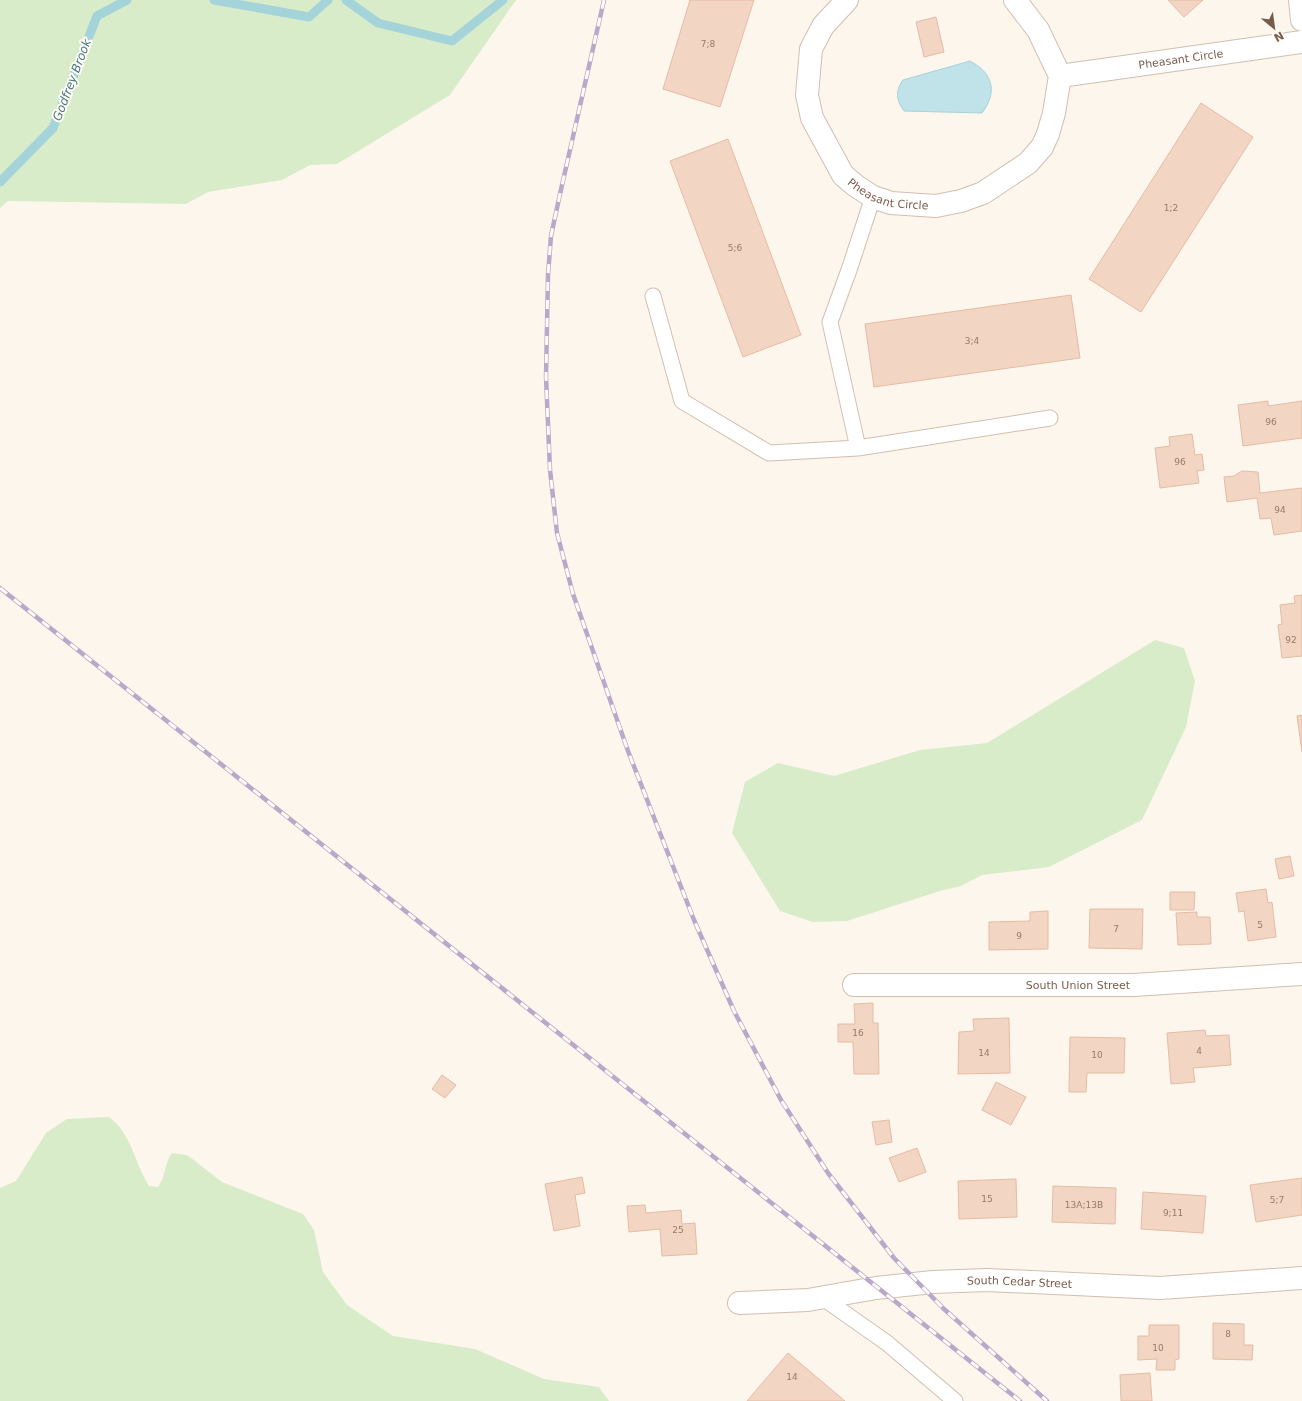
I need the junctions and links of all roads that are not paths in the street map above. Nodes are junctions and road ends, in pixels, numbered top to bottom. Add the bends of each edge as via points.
1 (847, 0) edge
2 (1015, 0) edge
3 (1300, 0) edge
4 (1302, 20) edge
5 (1302, 42) edge
6 (1060, 76) junction
7 (873, 197) junction
8 (653, 296) dead end
9 (1050, 418) dead end
10 (858, 448) junction
11 (1302, 974) edge
12 (854, 985) dead end
13 (1302, 1278) edge
14 (823, 1298) junction
15 (739, 1303) dead end
16 (955, 1401) edge

1 - 7 street, Pheasant Circle via 823,26 811,49 807,95 812,118 843,174
2 - 6 street via 1038,30
3 - 4 street
5 - 6 street, Pheasant Circle
6 - 7 street, Pheasant Circle via 1048,134 1042,148 1028,164 983,193 961,201 936,206 891,203
7 - 10 lane via 830,322
8 - 10 lane via 682,402 769,453
9 - 10 lane
11 - 12 street, South Union Street via 1128,985
13 - 14 street, South Cedar Street via 1160,1288 987,1280 933,1282 876,1288
14 - 15 street, South Cedar Street
14 - 16 lane via 887,1344

